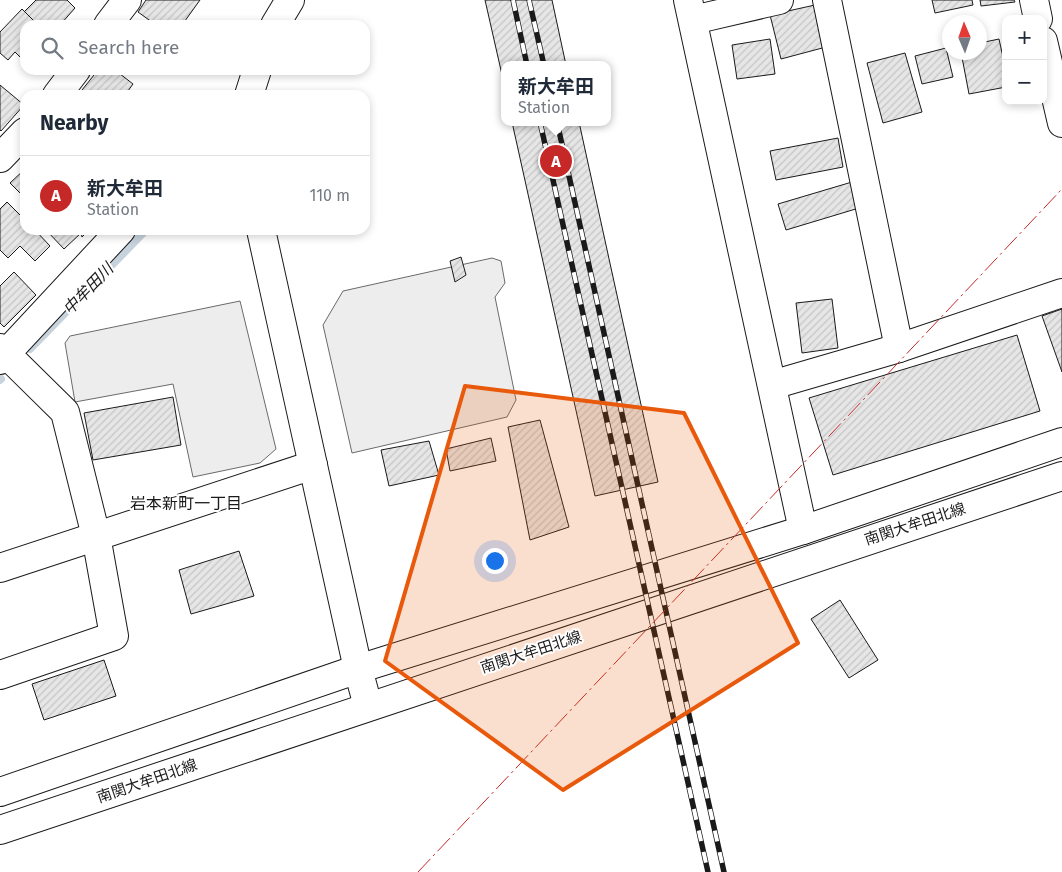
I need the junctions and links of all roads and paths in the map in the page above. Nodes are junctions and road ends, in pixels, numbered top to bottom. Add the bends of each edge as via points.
1 (127, 0) edge
2 (290, 0) edge
3 (779, 0) edge
4 (827, 0) edge
5 (1034, 0) edge
6 (691, 10) edge
7 (1037, 15) edge
8 (112, 20) edge
9 (278, 20) edge
10 (1047, 58) edge
11 (72, 75) edge
12 (255, 75) edge
13 (61, 90) edge
14 (251, 90) edge
15 (1062, 123) edge
16 (20, 137) edge
17 (0, 158) edge
18 (116, 235) edge
19 (262, 235) edge
20 (1062, 293) edge
21 (898, 348) junction
22 (2, 354) edge
23 (772, 386) junction
24 (1062, 442) edge
25 (313, 465) junction
26 (1062, 476) edge
27 (803, 530) junction
28 (96, 536) junction
29 (0, 568) edge
30 (358, 669) junction
31 (0, 675) edge
32 (368, 706) junction
33 (0, 792) edge
34 (0, 830) edge

1 - 8 street
2 - 9 street
3 - 6 street
4 - 21 street
5 - 7 street
6 - 23 street
10 - 15 street
11 - 13 street
12 - 14 street
16 - 17 street
18 - 22 street
19 - 25 street
20 - 21 street
21 - 23 street
22 - 28 street via 65,412
23 - 27 street
24 - 27 street, 南関大牟田北線
25 - 28 street
25 - 30 street
26 - 32 street, 南関大牟田北線
27 - 30 street, 南関大牟田北線
28 - 29 street
28 - 31 street via 114,636
30 - 32 street
30 - 33 street, 南関大牟田北線
32 - 34 street, 南関大牟田北線

